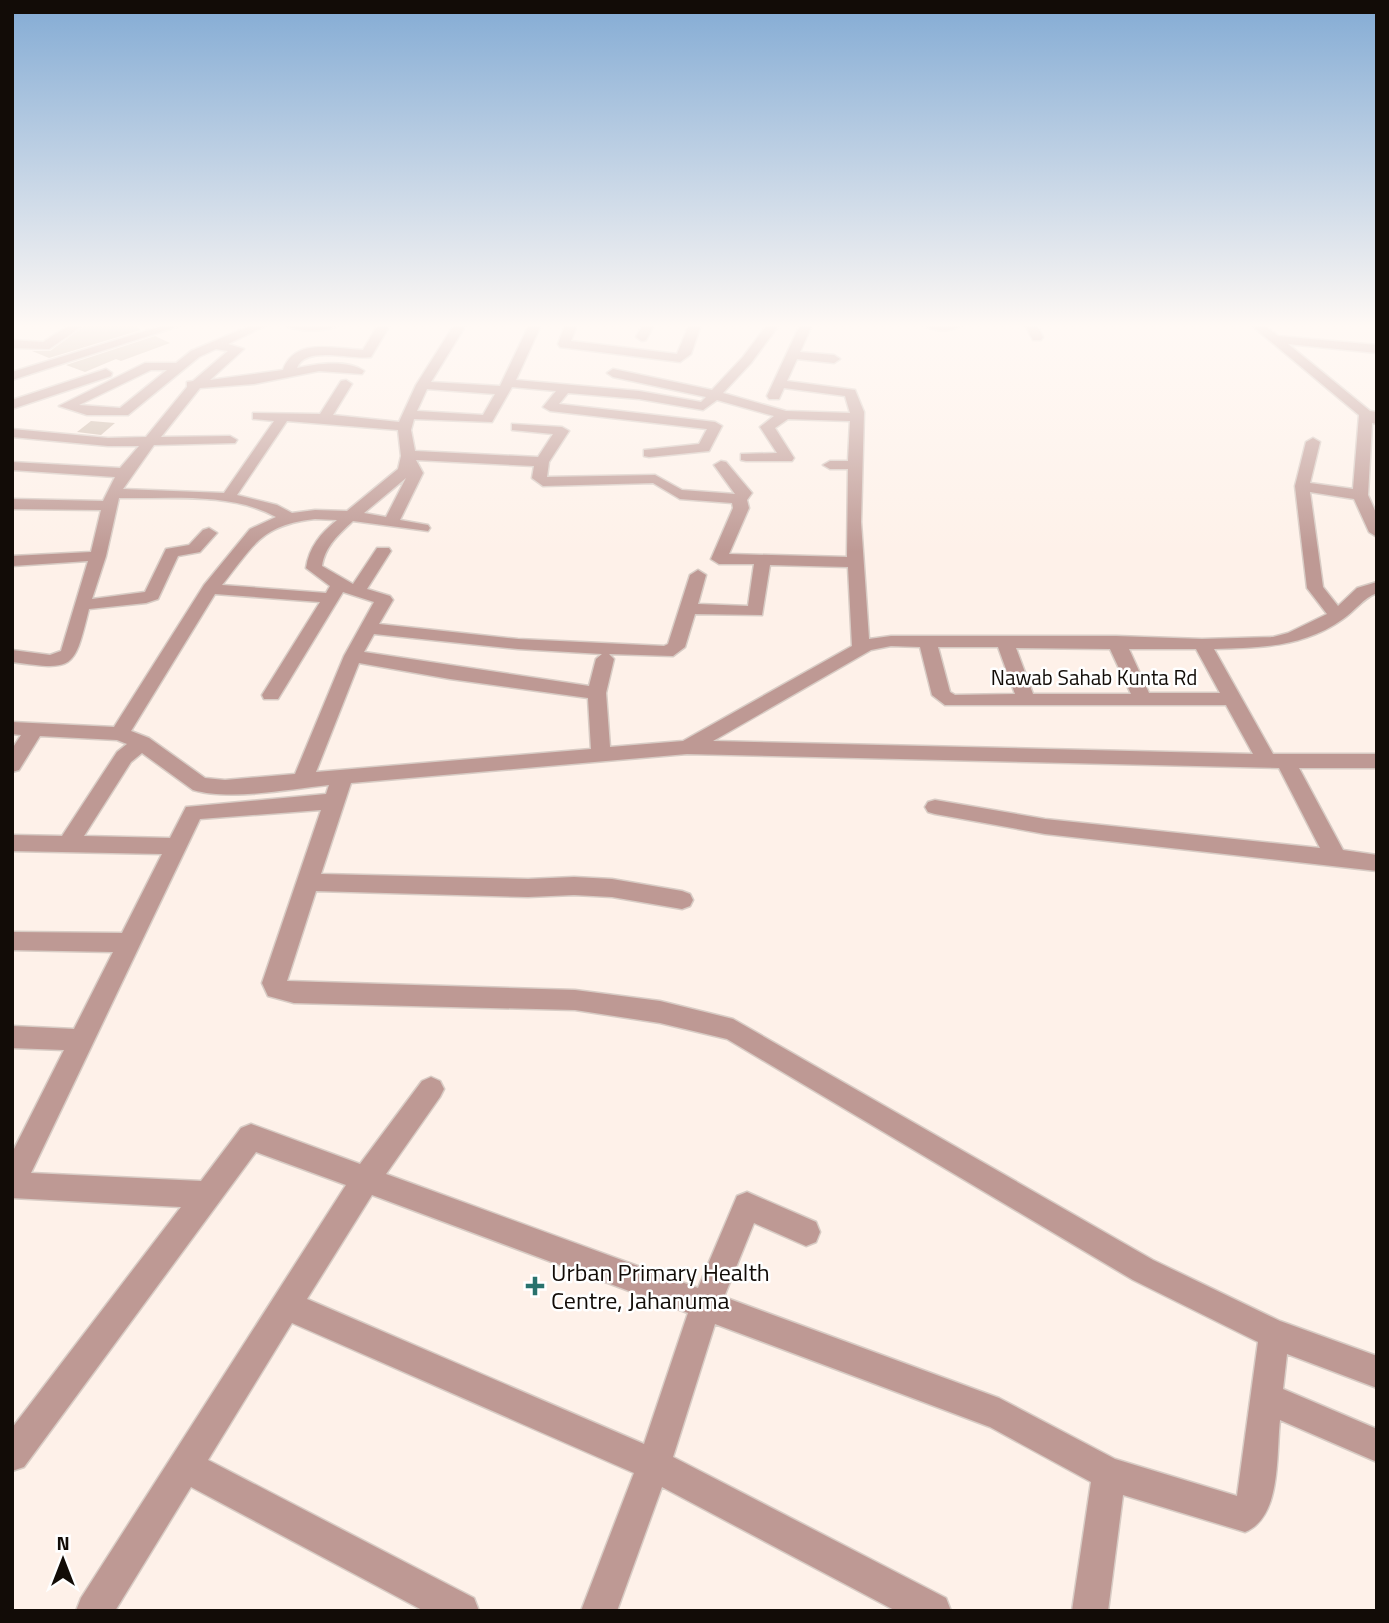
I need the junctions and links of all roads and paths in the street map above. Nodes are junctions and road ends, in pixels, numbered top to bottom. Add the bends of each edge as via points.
1 (79, 401) edge
2 (137, 401) edge
3 (182, 401) edge
4 (335, 401) edge
5 (416, 401) edge
6 (497, 401) edge
7 (555, 401) edge
8 (672, 401) edge
9 (709, 401) edge
10 (737, 401) edge
11 (771, 401) edge
12 (855, 401) edge
13 (1353, 401) edge
14 (703, 406) junction
15 (767, 409) junction
16 (579, 412) junction
17 (785, 415) junction
18 (820, 415) junction
19 (258, 416) dead end
20 (283, 417) junction
21 (637, 417) junction
22 (857, 417) junction
23 (1373, 417) edge
24 (324, 418) junction
25 (407, 421) junction
26 (691, 421) junction
27 (517, 427) dead end
28 (562, 431) junction
29 (827, 432) dead end
30 (12, 433) edge
31 (230, 440) dead end
32 (149, 441) junction
33 (1313, 442) dead end
34 (649, 453) junction
35 (746, 457) dead end
36 (410, 458) junction
37 (542, 462) junction
38 (722, 465) dead end
39 (830, 465) dead end
40 (856, 465) junction
41 (12, 466) edge
42 (124, 473) junction
43 (665, 482) junction
44 (1302, 486) junction
45 (1368, 497) edge
46 (228, 498) junction
47 (739, 499) junction
48 (111, 500) junction
49 (12, 504) edge
50 (288, 516) junction
51 (346, 517) junction
52 (390, 523) junction
53 (422, 528) dead end
54 (1377, 532) edge
55 (209, 533) dead end
56 (383, 551) dead end
57 (98, 556) junction
58 (763, 560) junction
59 (855, 562) junction
60 (15, 564) edge
61 (698, 575) dead end
62 (1377, 587) edge
63 (210, 589) junction
64 (357, 591) junction
65 (335, 592) junction
66 (81, 605) junction
67 (688, 609) junction
68 (1337, 615) junction
69 (367, 628) junction
70 (928, 641) junction
71 (1005, 641) junction
72 (1116, 641) junction
73 (1202, 644) junction
74 (861, 649) junction
75 (12, 656) edge
76 (353, 656) junction
77 (605, 659) dead end
78 (597, 693) junction
79 (271, 695) dead end
80 (1143, 699) junction
81 (1234, 699) junction
82 (1026, 700) junction
83 (12, 728) edge
84 (35, 729) junction
85 (120, 734) junction
86 (142, 743) junction
87 (687, 747) junction
88 (601, 755) junction
89 (1276, 761) junction
90 (1377, 761) edge
91 (12, 765) edge
92 (302, 781) junction
93 (338, 789) junction
94 (935, 807) dead end
95 (12, 843) edge
96 (68, 844) junction
97 (177, 846) junction
98 (1336, 857) junction
99 (1377, 863) edge
100 (308, 882) junction
101 (682, 900) dead end
102 (12, 941) edge
103 (131, 943) junction
104 (12, 1037) edge
105 (84, 1040) junction
106 (431, 1089) dead end
107 (366, 1179) junction
108 (12, 1184) edge
109 (208, 1195) junction
110 (806, 1232) dead end
111 (288, 1306) junction
112 (705, 1307) junction
113 (1274, 1334) junction
114 (1377, 1372) edge
115 (1268, 1398) junction
116 (1377, 1446) edge
117 (12, 1454) edge
118 (654, 1465) junction
119 (186, 1466) junction
120 (1109, 1475) junction
121 (94, 1611) edge
122 (461, 1611) edge
123 (599, 1611) edge
124 (933, 1611) edge
125 (1090, 1611) edge

1 - 2 street via 66,407 123,412
3 - 32 street
4 - 24 street
5 - 25 street
6 - 25 street via 487,419
7 - 16 street via 550,407
8 - 14 street
9 - 14 street
10 - 15 street
11 - 15 street
12 - 22 street
13 - 23 street
14 - 26 street
15 - 17 street
16 - 21 street
16 - 28 street
17 - 18 street
17 - 35 street via 767,427 787,458
18 - 22 street
18 - 29 street
19 - 20 street
20 - 24 street
20 - 46 street
21 - 26 street
21 - 34 street
22 - 40 street
23 - 45 street
24 - 25 street
25 - 36 street
26 - 34 street via 715,426 704,448
27 - 28 street
28 - 37 street
30 - 32 street via 68,440
31 - 32 street
32 - 42 street
33 - 44 street
34 - 43 street
36 - 37 street
36 - 51 street via 408,467 389,487
36 - 52 street via 416,473
37 - 43 street via 539,478 543,482
38 - 47 street via 745,493
39 - 40 street
40 - 59 street
41 - 42 street
42 - 48 street
43 - 47 street via 680,494
44 - 45 street
44 - 68 street via 1315,588
45 - 54 street
46 - 48 street
46 - 50 street via 275,507
47 - 58 street via 741,508 719,559
48 - 49 street
48 - 57 street
50 - 51 street
50 - 63 street via 256,532
51 - 52 street
51 - 65 street via 313,562
52 - 53 street
55 - 66 street via 194,549 172,552 152,595
56 - 64 street
57 - 60 street
57 - 66 street
58 - 59 street
58 - 67 street via 755,612
59 - 74 street
61 - 67 street
62 - 68 street via 1363,592
63 - 65 street
63 - 85 street
64 - 65 street
64 - 69 street via 384,600
65 - 79 street
66 - 75 street via 65,658
67 - 69 street via 676,647 667,652 518,645
68 - 73 street via 1294,637 1273,642
69 - 76 street
70 - 71 street
70 - 74 street via 891,640
70 - 82 street, Nawab Sahab Kunta Rd via 945,698
71 - 72 street
71 - 82 street
72 - 73 street
72 - 80 street
73 - 81 street
74 - 87 street
76 - 78 street
76 - 92 street
77 - 78 street
78 - 88 street
80 - 81 street, Nawab Sahab Kunta Rd
80 - 82 street, Nawab Sahab Kunta Rd
81 - 89 street
83 - 84 street
84 - 85 street
84 - 91 street
85 - 86 street
86 - 92 street via 200,785
86 - 96 street via 124,757
87 - 88 street
87 - 89 street
88 - 93 street
89 - 90 street
89 - 98 street
92 - 93 street
93 - 97 street via 198,810 191,815
93 - 100 street
94 - 98 street via 1002,822
95 - 96 street
96 - 97 street
97 - 103 street
98 - 99 street
100 - 101 street via 575,886
100 - 113 street via 274,982 282,992 575,1000 660,1012 733,1030 1143,1270
102 - 103 street
103 - 105 street
104 - 105 street
105 - 108 street
106 - 107 street
107 - 109 street via 250,1137
107 - 111 street
107 - 112 street
108 - 109 street
109 - 117 street
110 - 112 street via 747,1206
111 - 118 street
111 - 119 street
112 - 118 street
112 - 120 street via 999,1414
113 - 114 street
113 - 115 street
115 - 116 street
115 - 120 street via 1256,1487 1245,1515
118 - 123 street
118 - 124 street
119 - 121 street
119 - 122 street
120 - 125 street

